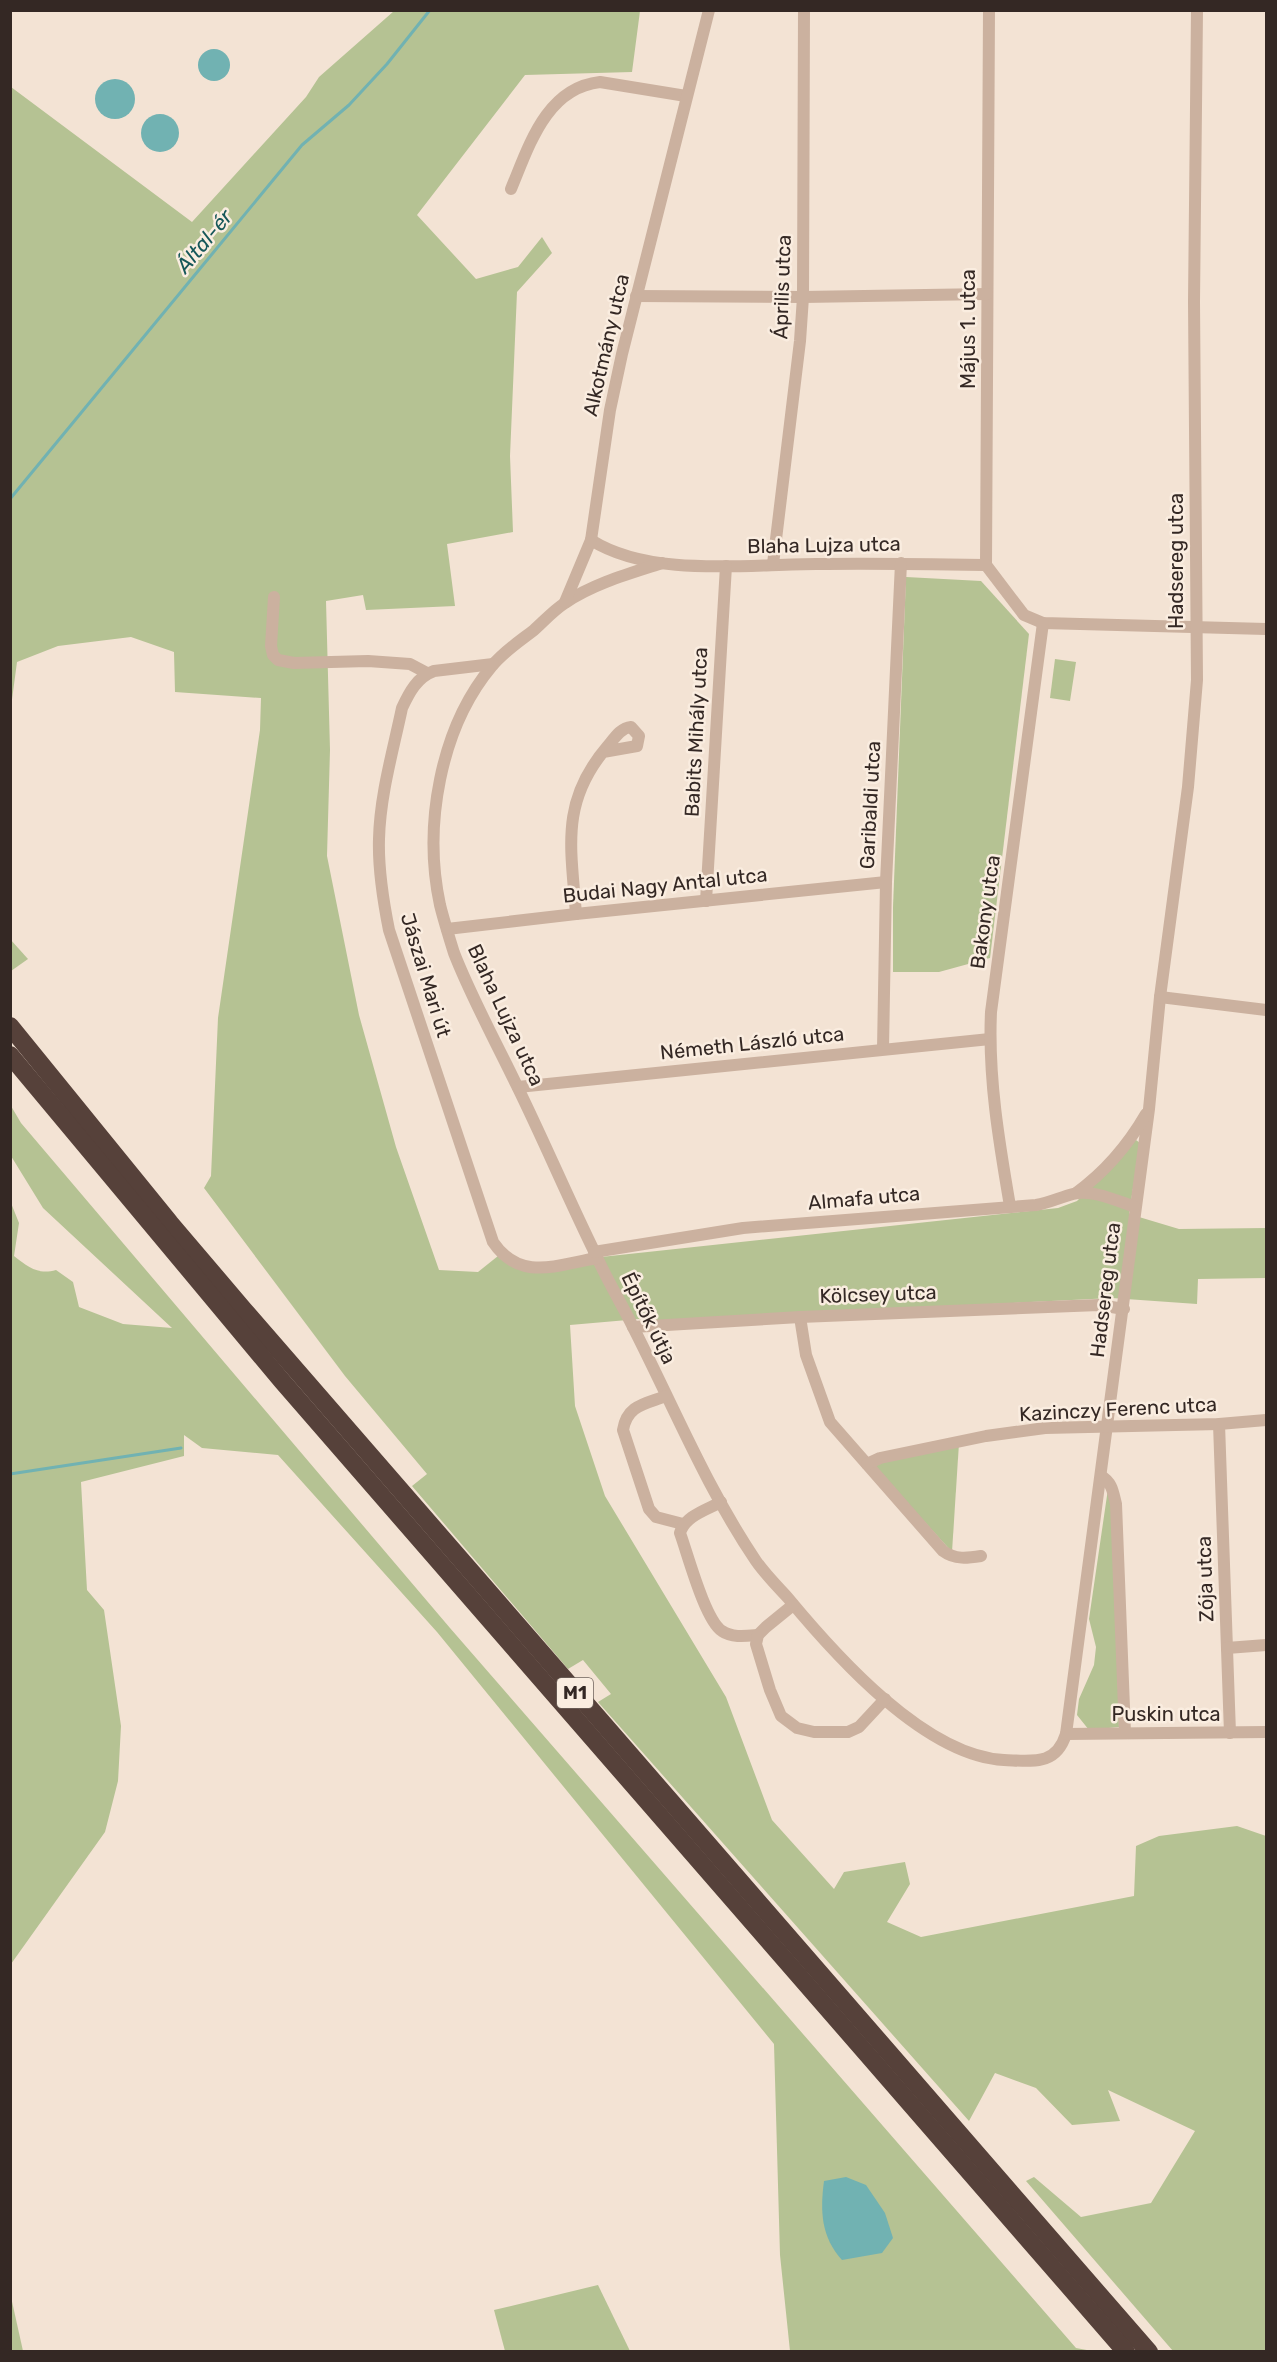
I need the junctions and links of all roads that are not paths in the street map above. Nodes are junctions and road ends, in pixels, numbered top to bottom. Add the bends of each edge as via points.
1 (709, 10) edge
2 (804, 10) edge
3 (988, 10) edge
4 (1197, 10) edge
5 (686, 96) junction
6 (511, 189) dead end
7 (987, 294) junction
8 (636, 296) junction
9 (803, 297) junction
10 (591, 540) junction
11 (662, 563) junction
12 (901, 563) junction
13 (773, 564) junction
14 (986, 565) junction
15 (726, 566) junction
16 (274, 597) dead end
17 (566, 602) junction
18 (1043, 623) junction
19 (1196, 628) junction
20 (1266, 629) edge
21 (493, 664) junction
22 (427, 673) junction
23 (603, 752) dead end
24 (886, 882) junction
25 (706, 901) junction
26 (576, 914) junction
27 (447, 929) junction
28 (1160, 997) junction
29 (1266, 1010) edge
30 (10, 1026) edge
31 (990, 1039) junction
32 (883, 1049) junction
33 (10, 1055) edge
34 (518, 1087) junction
35 (1149, 1109) junction
36 (1076, 1193) junction
37 (1010, 1206) junction
38 (1135, 1207) junction
39 (596, 1255) junction
40 (1124, 1309) junction
41 (800, 1317) junction
42 (633, 1327) junction
43 (666, 1396) junction
44 (1266, 1420) edge
45 (1219, 1424) junction
46 (1106, 1427) junction
47 (867, 1464) junction
48 (1101, 1476) junction
49 (721, 1502) junction
50 (682, 1524) junction
51 (981, 1556) dead end
52 (793, 1605) junction
53 (758, 1635) junction
54 (1266, 1645) edge
55 (1227, 1648) junction
56 (885, 1699) junction
57 (1266, 1731) edge
58 (1125, 1733) junction
59 (1230, 1733) junction
60 (1066, 1734) junction
61 (1062, 1746) joint
62 (1126, 2352) edge
63 (1149, 2352) edge

1 - 5 street, Alkotmány utca
2 - 9 street, Április utca
3 - 7 street, Május 1. utca
4 - 19 street, Hadsereg utca
5 - 6 street via 600,82 577,88 542,119
5 - 8 street, Alkotmány utca
7 - 9 street
7 - 14 street, Május 1. utca
8 - 9 street
8 - 10 street, Alkotmány utca via 610,410
9 - 13 street, Április utca
10 - 11 street, Blaha Lujza utca via 623,556
10 - 17 street, Alkotmány utca
11 - 15 street, Blaha Lujza utca
11 - 17 street, Blaha Lujza utca
12 - 13 street, Blaha Lujza utca
12 - 14 street, Blaha Lujza utca
12 - 24 street, Garibaldi utca
13 - 15 street, Blaha Lujza utca
14 - 18 street via 1024,615
15 - 25 street, Babits Mihály utca
16 - 22 street via 271,646 278,660 410,664
17 - 21 street, Blaha Lujza utca
18 - 19 street
18 - 31 street, Bakony utca
19 - 20 street
19 - 28 street, Hadsereg utca via 1197,680 1188,787
21 - 22 street
21 - 27 street, Blaha Lujza utca via 465,708 441,776 435,850 440,904
22 - 39 street, Jászai Mari út via 415,684 402,708 382,804 379,869 389,930 493,1242 510,1261 531,1268
23 - 26 street via 581,786 572,820
24 - 25 street, Budai Nagy Antal utca
24 - 32 street, Garibaldi utca
25 - 26 street, Budai Nagy Antal utca
26 - 27 street, Budai Nagy Antal utca
27 - 34 street, Blaha Lujza utca via 463,976
28 - 29 street
28 - 35 street, Hadsereg utca
30 - 63 highway, M1 via 251,1319
31 - 32 street, Németh László utca
31 - 37 street, Bakony utca via 995,1117
32 - 34 street, Németh László utca
33 - 62 highway, M1 via 297,1399
34 - 39 street, Blaha Lujza utca
35 - 36 street, Hadsereg utca via 1119,1153
35 - 38 street, Hadsereg utca
36 - 37 street, Almafa utca via 1052,1202
36 - 38 street, Almafa utca via 1100,1195
37 - 39 street, Almafa utca via 743,1228
38 - 40 street, Hadsereg utca
39 - 42 street, Építők útja
40 - 41 street, Kölcsey utca via 1099,1305
40 - 46 street, Hadsereg utca
41 - 42 street, Kölcsey utca
41 - 47 street via 806,1355 830,1422
42 - 43 street, Építők útja
43 - 49 street, Építők útja
43 - 50 street, Építők útja via 632,1410 625,1418 623,1430 649,1509 656,1517
44 - 45 street, Kazinczy Ferenc utca
45 - 46 street, Kazinczy Ferenc utca
45 - 55 street, Zója utca
46 - 47 street, Kazinczy Ferenc utca via 1044,1428 880,1458
46 - 48 street, Hadsereg utca
47 - 51 street via 949,1556
48 - 58 street via 1112,1486 1116,1504
48 - 60 street, Hadsereg utca
49 - 50 street
49 - 52 street, Építők útja via 758,1563
50 - 53 street via 680,1533 711,1621 722,1632
52 - 53 street
52 - 56 street, Építők útja via 845,1663
53 - 56 street via 756,1644 770,1690 781,1716 797,1728 848,1732 859,1727
54 - 55 street
55 - 59 street, Zója utca
56 - 61 street, Építők útja via 945,1742 970,1754 1040,1760 1051,1757
57 - 59 street, Puskin utca
58 - 59 street, Puskin utca
58 - 60 street, Puskin utca
60 - 61 street, Hadsereg utca

